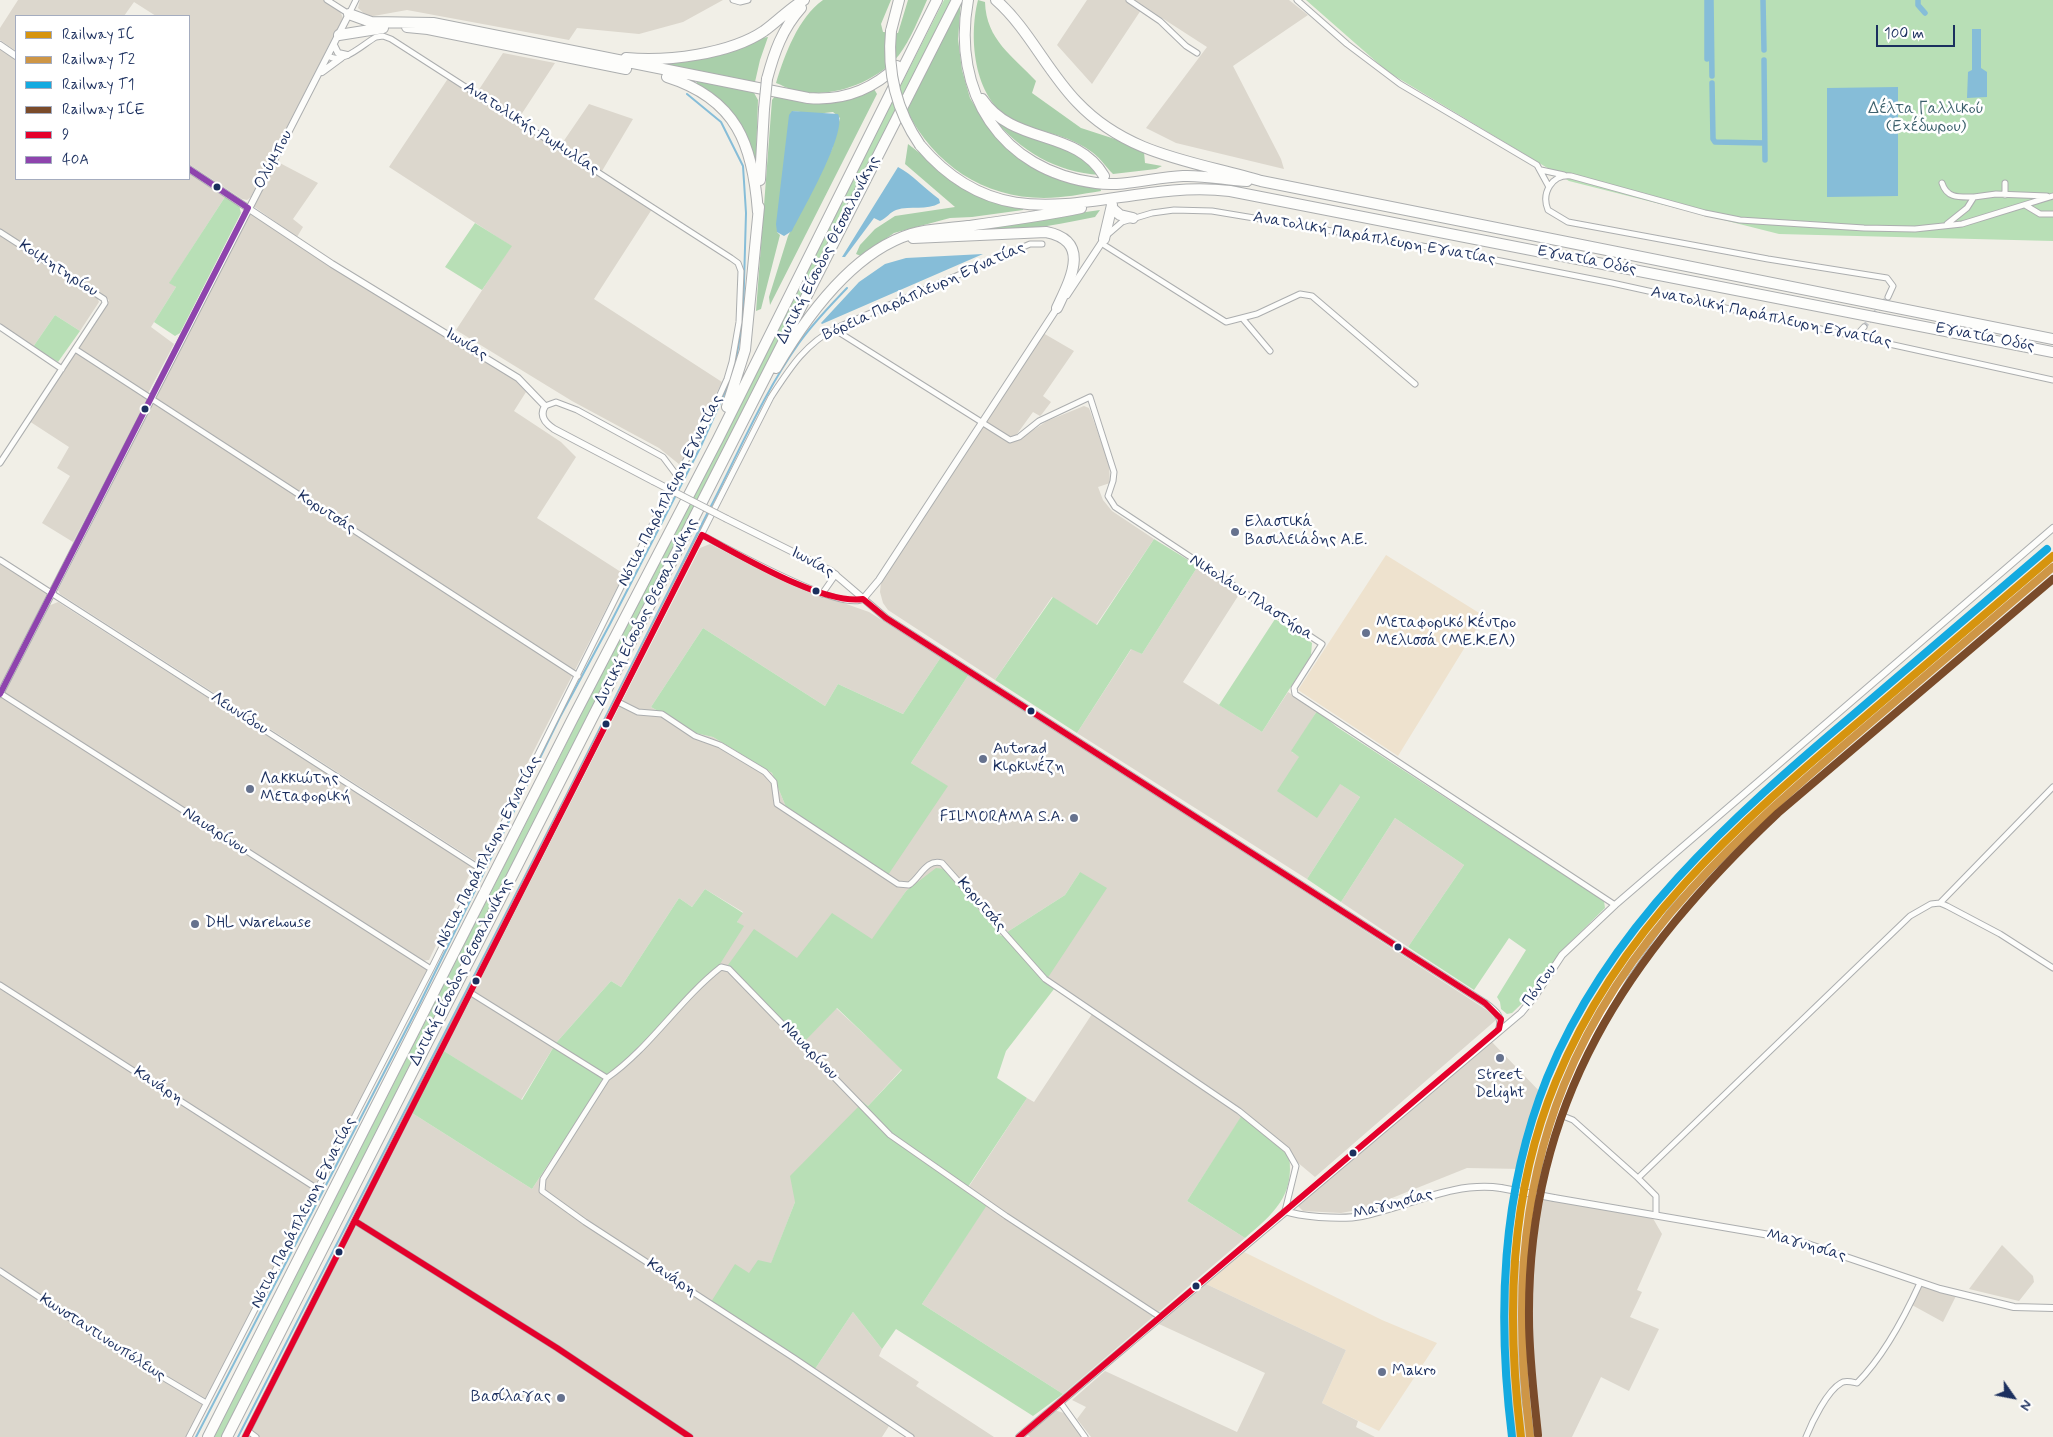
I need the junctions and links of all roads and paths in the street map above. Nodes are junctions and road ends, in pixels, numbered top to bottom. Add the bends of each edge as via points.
1 (327, 0) edge
2 (356, 0) edge
3 (733, 0) edge
4 (748, 0) edge
5 (804, 0) edge
6 (808, 0) edge
7 (899, 0) edge
8 (937, 0) edge
9 (957, 0) edge
10 (968, 0) edge
11 (1129, 0) edge
12 (1296, 0) edge
13 (998, 2) edge
14 (349, 14) junction
15 (370, 28) junction
16 (922, 28) junction
17 (336, 40) junction
18 (0, 45) edge
19 (1197, 53) dead end
20 (15, 55) edge
21 (593, 55) junction
22 (328, 56) junction
23 (344, 56) junction
24 (318, 77) junction
25 (972, 85) junction
26 (190, 170) edge
27 (1541, 170) junction
28 (1564, 175) junction
29 (1104, 176) dead end
30 (1260, 181) junction
31 (1942, 183) dead end
32 (2005, 183) dead end
33 (1548, 187) junction
34 (2005, 195) junction
35 (2052, 196) edge
36 (1974, 197) junction
37 (1120, 198) junction
38 (2025, 205) junction
39 (248, 208) junction
40 (758, 212) junction
41 (2053, 214) edge
42 (1133, 218) junction
43 (1945, 226) junction
44 (0, 232) edge
45 (897, 239) junction
46 (1103, 241) junction
47 (1042, 244) dead end
48 (730, 258) joint
49 (1888, 297) dead end
50 (1057, 308) junction
51 (1243, 320) junction
52 (0, 327) edge
53 (1864, 327) tunnel mouth
54 (836, 328) junction
55 (1855, 337) junction
56 (2053, 339) edge
57 (75, 350) junction
58 (1270, 351) dead end
59 (2053, 352) edge
60 (62, 369) junction
61 (2053, 380) edge
62 (1415, 384) dead end
63 (150, 399) junction
64 (544, 406) junction
65 (747, 412) junction
66 (980, 423) junction
67 (718, 439) junction
68 (0, 463) edge
69 (678, 477) junction
70 (2053, 528) edge
71 (702, 535) junction
72 (0, 560) edge
73 (836, 574) junction
74 (52, 594) junction
75 (822, 594) junction
76 (863, 599) junction
77 (578, 676) junction
78 (0, 694) edge
79 (618, 702) junction
80 (2053, 787) edge
81 (1742, 836) dead end
82 (479, 868) junction
83 (1940, 903) junction
84 (1615, 905) junction
85 (2053, 968) edge
86 (430, 969) junction
87 (0, 985) edge
88 (471, 993) junction
89 (1499, 1029) junction
90 (608, 1078) junction
91 (1557, 1116) junction
92 (1638, 1178) junction
93 (316, 1188) junction
94 (1285, 1211) junction
95 (1656, 1214) junction
96 (355, 1221) junction
97 (0, 1272) edge
98 (1920, 1283) junction
99 (2053, 1308) edge
100 (1160, 1317) junction
101 (1060, 1402) junction
102 (206, 1403) junction
103 (248, 1431) junction
104 (189, 1437) edge
105 (208, 1437) edge
106 (227, 1437) edge
107 (245, 1437) edge
108 (256, 1437) edge
109 (690, 1437) edge
110 (911, 1437) edge
111 (1019, 1437) edge
112 (1085, 1437) edge
113 (1531, 1437) edge
114 (1806, 1437) edge

1 - 14 street
2 - 14 street, Ολύμπου
3 - 4 street
5 - 21 highway via 764,32 715,52 633,59
6 - 40 highway, bridge via 782,34 767,79
7 - 37 highway, bridge via 891,31 889,60 894,92 907,124 920,144 950,174 999,200 1037,206
8 - 16 highway, Δυτική Είσοδος Θεσσαλονίκης
9 - 65 highway, Δυτική Είσοδος Θεσσαλονίκης
10 - 25 highway via 964,39
11 - 19 street
12 - 27 street via 1400,84
13 - 30 highway via 1077,102 1106,126 1138,146 1157,153
14 - 15 highway via 356,22
14 - 17 street, Ολύμπου
14 - 21 highway via 372,22 433,23
15 - 17 highway
15 - 40 highway via 428,29 654,74 693,87 724,111 740,132 755,175
16 - 21 highway via 900,64 882,80 852,94 831,99 808,98
16 - 67 highway, Δυτική Είσοδος Θεσσαλονίκης
17 - 22 street, Ολύμπου
17 - 23 street via 338,53
18 - 20 street
22 - 23 street via 334,59
22 - 24 street, Ολύμπου
23 - 24 street
23 - 48 street, Ανατολικής Ρωμυλίας via 376,37 391,39
24 - 39 street, Ολύμπου
25 - 29 highway via 986,106 1001,120 1075,149 1093,161
25 - 30 highway via 983,112 1005,140 1043,168 1064,177 1114,184 1181,176
26 - 39 street, Ιωνίας
27 - 28 street
27 - 33 street
28 - 33 street
28 - 43 street via 1740,220 1864,228
30 - 56 highway, Εγνατία Οδός
31 - 36 street via 1952,196
32 - 34 street
33 - 49 street via 1545,200 1548,210 1568,222 1887,278 1893,286
34 - 35 street
34 - 36 street
35 - 38 street
36 - 43 street
37 - 45 highway via 1064,212 928,230
37 - 59 highway, Εγνατία Οδός via 1182,189 1230,191
38 - 41 street via 2040,214
38 - 43 street
39 - 63 street, Ολύμπου
39 - 64 street, Ιωνίας via 332,264 518,378
40 - 67 highway via 745,350
42 - 46 street, Ανατολική Παράπλευρη Εγνατίας via 1116,226
42 - 46 highway via 1120,215 1112,207
42 - 55 street, Ανατολική Παράπλευρη Εγνατίας via 1174,210 1212,211 1450,251
44 - 57 street, Κοιμητηρίου via 104,299 105,303
45 - 50 highway via 1046,232 1059,236 1069,243 1075,259 1072,275
45 - 65 highway via 869,255 838,285 793,341
46 - 50 street
46 - 51 street via 1226,322
47 - 54 street, Βόρεια Παράπλευρη Εγνατίας via 1030,244
48 - 69 street, Νότια Παράπλευρη Εγνατίας via 740,267 741,292 732,362 713,410
50 - 66 street
51 - 58 street
51 - 62 street via 1300,294 1309,294
52 - 60 street
53 - 55 street
54 - 66 street
54 - 71 street, Βόρεια Παράπλευρη Εγνατίας via 813,342 796,359 772,397
55 - 61 street, Ανατολική Παράπλευρη Εγνατίας
57 - 60 street
57 - 63 street, Κορυτσάς
60 - 68 street
63 - 74 street, Ολύμπου
63 - 77 street, Κορυτσάς
64 - 69 street via 551,402 563,403 602,423 663,456
64 - 73 street, Ιωνίας, bridge via 542,415 554,429
65 - 106 highway, Δυτική Είσοδος Θεσσαλονίκης
66 - 76 street via 879,580
66 - 84 street, Νικολάου Πλαστήρα via 1005,438 1015,440 1036,422 1090,397 1114,472 1108,496 1115,507 1322,644 1294,693
67 - 105 highway, Δυτική Είσοδος Θεσσαλονίκης via 567,728
69 - 77 street, Νότια Παράπλευρη Εγνατίας
70 - 84 street, Πόντου
71 - 75 street
71 - 79 street, Βόρεια Παράπλευρη Εγνατίας
72 - 74 street, Λεωνίδου
73 - 75 street
73 - 76 street, Ιωνίας
74 - 78 street, Ολύμπου
74 - 82 street, Λεωνίδου
75 - 76 street via 851,602
76 - 89 street, Ιωνίας via 886,618 1485,1003 1498,1014
77 - 82 street, Νότια Παράπλευρη Εγνατίας
78 - 86 street, Ναυαρίνου
79 - 88 street, Βόρεια Παράπλευρη Εγνατίας
79 - 94 street, Κορυτσάς via 638,712 662,714 695,736 720,745 765,772 774,782 777,804 898,884 909,885 928,865 942,863 1046,979 1183,1072 1288,1150 1296,1166
80 - 83 street
81 - 91 street via 1657,926 1593,1030
82 - 86 street, Νότια Παράπλευρη Εγνατίας
83 - 85 street via 2000,934
83 - 92 street via 1922,907 1889,935
84 - 89 street, Πόντου via 1562,955 1529,1005
86 - 93 street, Νότια Παράπλευρη Εγνατίας
87 - 93 street, Κανάρη
88 - 90 street
88 - 96 street, Βόρεια Παράπλευρη Εγνατίας
89 - 94 street, Πόντου
90 - 100 street, Ναυαρίνου via 622,1068 718,969 726,966 890,1136
90 - 110 street, Κανάρη via 543,1179 544,1194
91 - 92 street via 1573,1120
91 - 113 street via 1538,1204 1526,1237 1522,1356 1524,1399
92 - 95 street via 1656,1196
93 - 102 street, Νότια Παράπλευρη Εγνατίας
94 - 95 street, Μαγνησίας, bridge via 1304,1216 1349,1218 1478,1186
94 - 100 street, Πόντου
95 - 98 street, Μαγνησίας via 1793,1239
96 - 103 street, Βόρεια Παράπλευρη Εγνατίας
96 - 109 street via 557,1348
97 - 102 street, Κωνσταντινουπόλεως via 124,1354
98 - 99 street, Μαγνησίας via 2014,1307
98 - 114 street via 1874,1362 1857,1383 1846,1381 1840,1384 1816,1414
100 - 101 street, Πόντου
101 - 111 street, Πόντου
101 - 112 street
102 - 104 street, Νότια Παράπλευρη Εγνατίας
103 - 107 street, Βόρεια Παράπλευρη Εγνατίας
103 - 108 street

